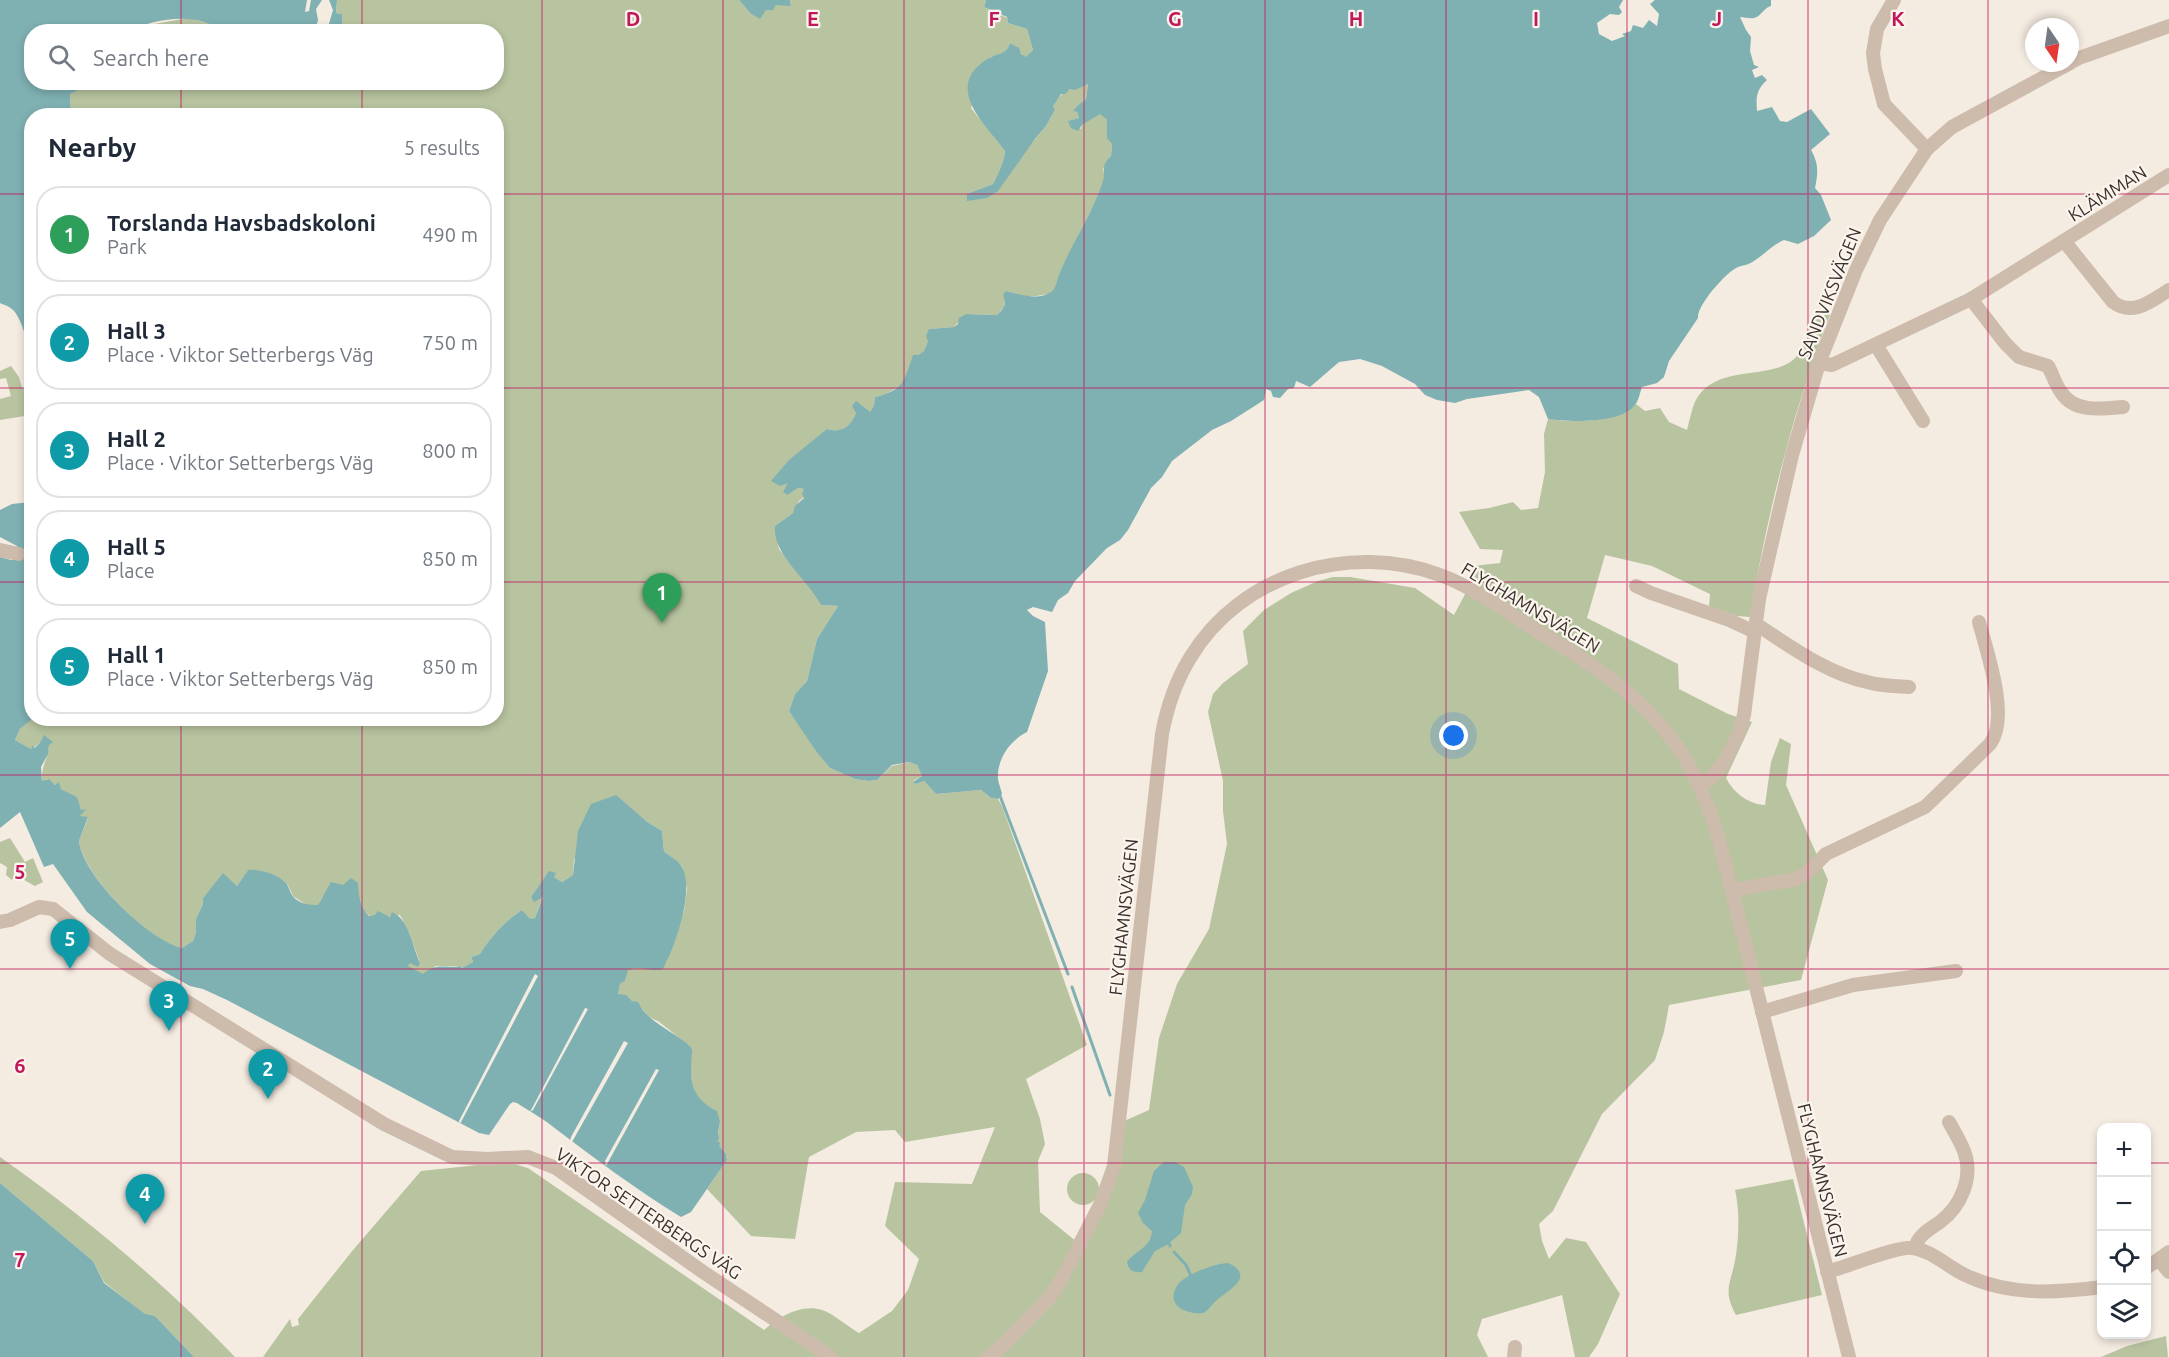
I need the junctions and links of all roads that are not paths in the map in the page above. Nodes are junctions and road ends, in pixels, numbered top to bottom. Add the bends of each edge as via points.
1 (1894, 0) edge
2 (2169, 26) edge
3 (2079, 60) edge
4 (2053, 72) edge
5 (1927, 149) junction
6 (2169, 175) edge
7 (2064, 241) junction
8 (2169, 290) edge
9 (1971, 299) junction
10 (1876, 345) junction
11 (1819, 363) junction
12 (2123, 407) dead end
13 (1923, 421) dead end
14 (0, 550) edge
15 (19, 554) dead end
16 (1636, 586) dead end
17 (1979, 622) dead end
18 (1755, 629) junction
19 (1909, 687) dead end
20 (1700, 784) junction
21 (1732, 891) junction
22 (0, 922) edge
23 (1956, 971) dead end
24 (1762, 1012) junction
25 (1949, 1122) dead end
26 (1915, 1248) junction
27 (2164, 1256) edge
28 (2151, 1265) edge
29 (1827, 1272) junction
30 (2169, 1272) edge
31 (2097, 1288) edge
32 (831, 1357) edge
33 (988, 1357) edge
34 (1849, 1357) edge

1 - 5 street via 1877,29 1873,61 1884,104
2 - 3 street, SANDVIKSVÄGEN
4 - 5 street, SANDVIKSVÄGEN via 1952,127
5 - 11 street, SANDVIKSVÄGEN via 1869,239
6 - 7 street, KLÄMMAN
7 - 8 street, KLÄMMAN via 2119,306 2141,307
7 - 9 street, KLÄMMAN
9 - 10 street, KLÄMMAN
9 - 12 street via 2019,357 2048,366 2070,403 2094,408
10 - 11 street, KLÄMMAN via 1832,365
10 - 13 street
11 - 18 street, SANDVIKSVÄGEN via 1778,510
14 - 15 street
16 - 18 street
17 - 21 street via 1995,686 1998,726 1990,744 1925,807 1826,854 1794,880
18 - 19 street via 1762,628 1855,679
18 - 20 street, SANDVIKSVÄGEN via 1738,735 1712,778
20 - 21 street, FLYGHAMNSVÄGEN
20 - 33 street, FLYGHAMNSVÄGEN via 1674,742 1620,685 1490,601 1441,575 1378,561 1331,564 1288,576 1242,602 1214,626 1190,658 1164,722 1117,1143 1109,1182 1060,1282
21 - 24 street, FLYGHAMNSVÄGEN
22 - 32 street, VIKTOR SETTERBERGS VÄG via 39,908 53,909 110,954 384,1124 452,1157 528,1157 556,1168
23 - 24 street via 1853,985
24 - 29 street, FLYGHAMNSVÄGEN
25 - 26 street via 1966,1159 1964,1190 1949,1215 1921,1235
26 - 29 street via 1901,1248
26 - 31 street via 1965,1276 2012,1289 2044,1293
27 - 28 street
27 - 30 street
29 - 34 street, FLYGHAMNSVÄGEN

